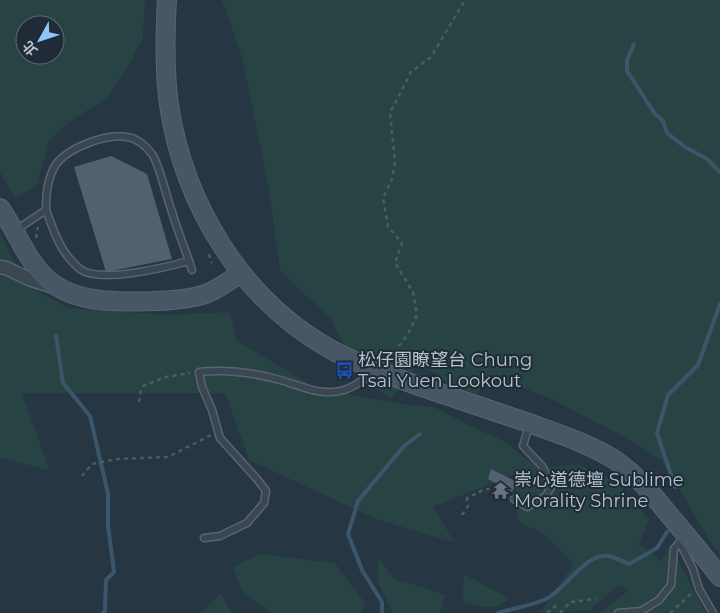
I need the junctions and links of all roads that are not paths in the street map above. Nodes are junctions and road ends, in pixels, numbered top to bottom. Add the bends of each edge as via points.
1 (168, 0) edge
2 (0, 208) edge
3 (46, 210) junction
4 (15, 231) junction
5 (25, 252) junction
6 (189, 261) junction
7 (2, 269) edge
8 (192, 270) dead end
9 (241, 273) junction
10 (60, 289) junction
11 (378, 370) junction
12 (529, 424) junction
13 (514, 499) road end
14 (204, 538) dead end
15 (683, 539) junction
16 (720, 577) edge
17 (618, 613) edge
18 (713, 613) edge

1 - 9 main road via 166,70 176,138 197,200
2 - 4 main road
3 - 4 lane
3 - 6 lane via 60,245 81,270 112,275
3 - 6 lane via 46,191 56,165 63,157 80,146 114,136 129,137 146,146 154,156
4 - 5 main road
5 - 7 street
5 - 10 main road
6 - 8 lane
7 - 10 street
9 - 10 main road via 208,294 172,300 113,301 84,298
9 - 11 main road via 283,317 305,333 329,349
11 - 12 main road
11 - 14 lane via 343,391 316,392 280,380 240,373 199,372 220,438 266,491 264,503 247,523 220,536
12 - 13 lane via 523,446 542,466 552,485 546,496 527,507
12 - 15 main road via 558,433 615,461 649,490
15 - 16 main road
15 - 17 lane via 674,549 671,585 659,600 641,611
15 - 18 lane via 698,589

